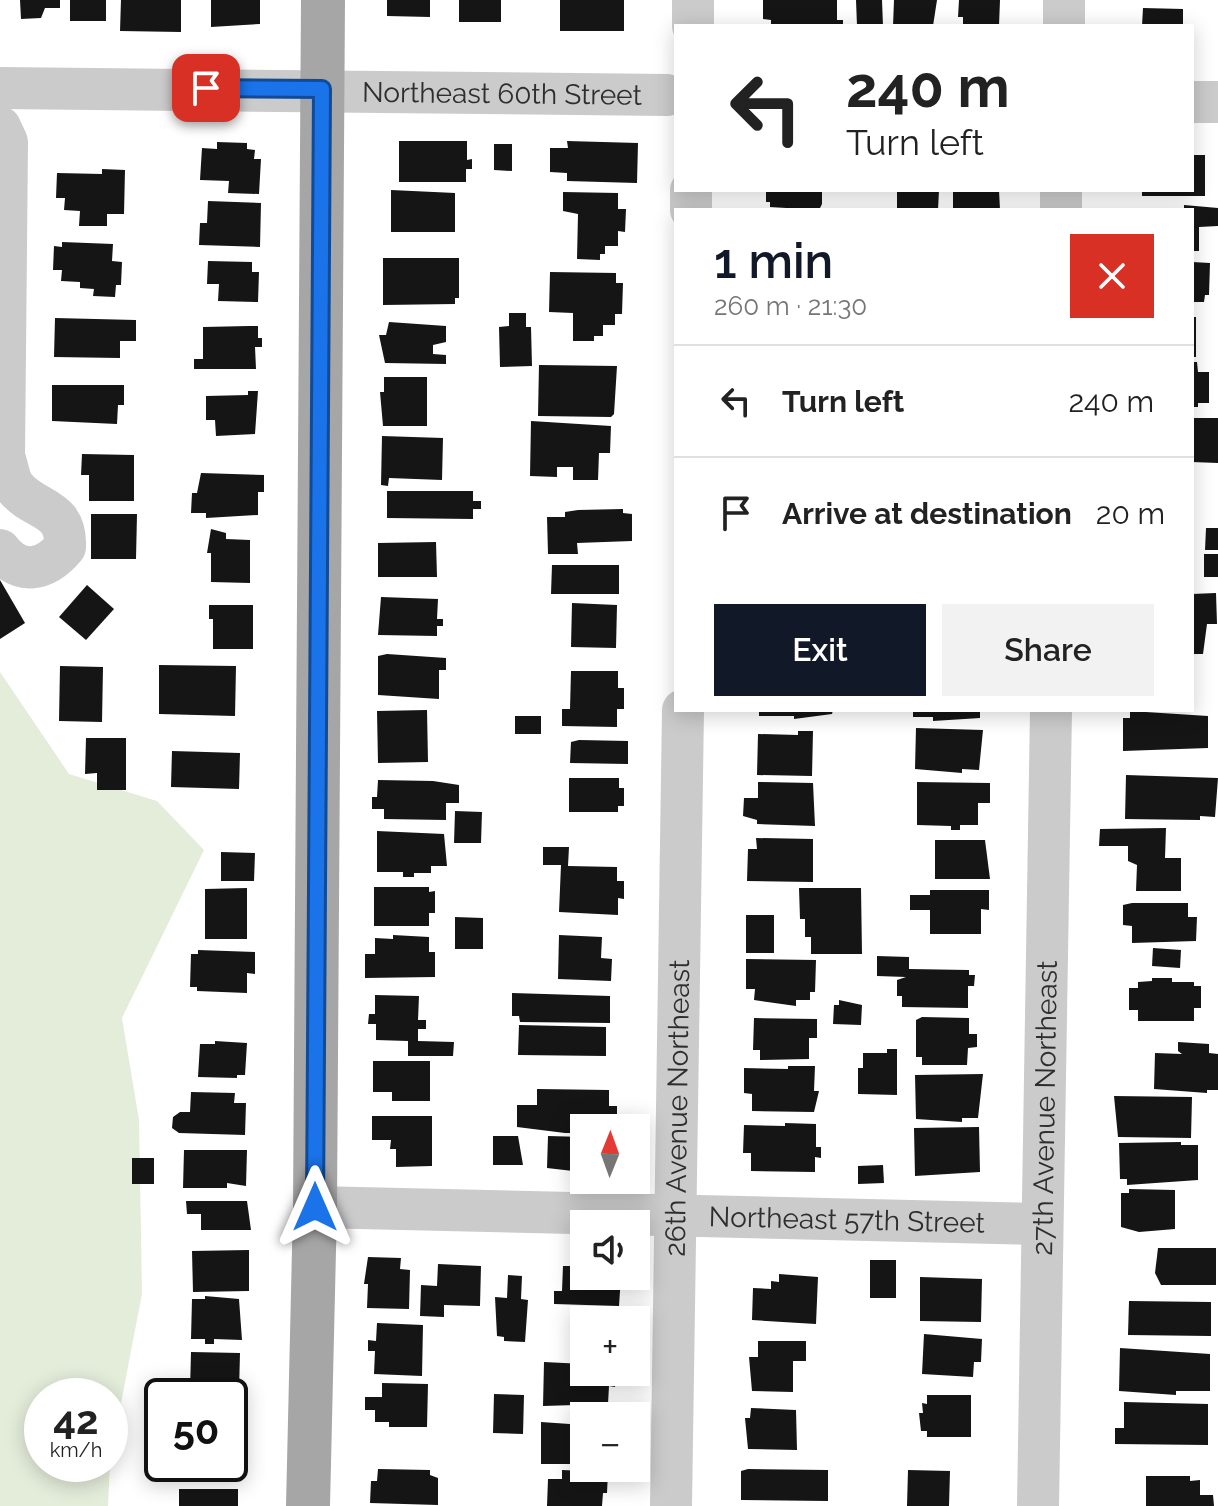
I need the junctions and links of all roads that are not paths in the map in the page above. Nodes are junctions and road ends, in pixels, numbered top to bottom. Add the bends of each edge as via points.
1 (323, 0) edge
2 (693, 0) edge
3 (1064, 0) edge
4 (693, 24) edge
5 (1064, 24) edge
6 (0, 88) edge
7 (322, 89) junction
8 (673, 96) edge
9 (1194, 102) edge
10 (1218, 102) edge
11 (0, 127) edge
12 (2, 466) edge
13 (0, 550) edge
14 (683, 712) edge
15 (1051, 712) edge
16 (315, 1207) junction
17 (675, 1216) junction
18 (1041, 1224) junction
19 (308, 1506) edge
20 (671, 1506) edge
21 (1038, 1506) edge

1 - 7 main road
2 - 4 street
3 - 5 street
6 - 7 street, Northeast 60th Street
7 - 8 street, Northeast 60th Street
7 - 16 main road
9 - 10 street
11 - 12 street via 7,142
12 - 13 street via 14,486 58,518 65,547 43,566 25,569
14 - 17 street, 26th Avenue Northeast
15 - 18 street, 27th Avenue Northeast
16 - 17 street, Northeast 57th Street
16 - 19 main road
17 - 18 street, Northeast 57th Street
17 - 20 street, 26th Avenue Northeast
18 - 21 street, 27th Avenue Northeast

